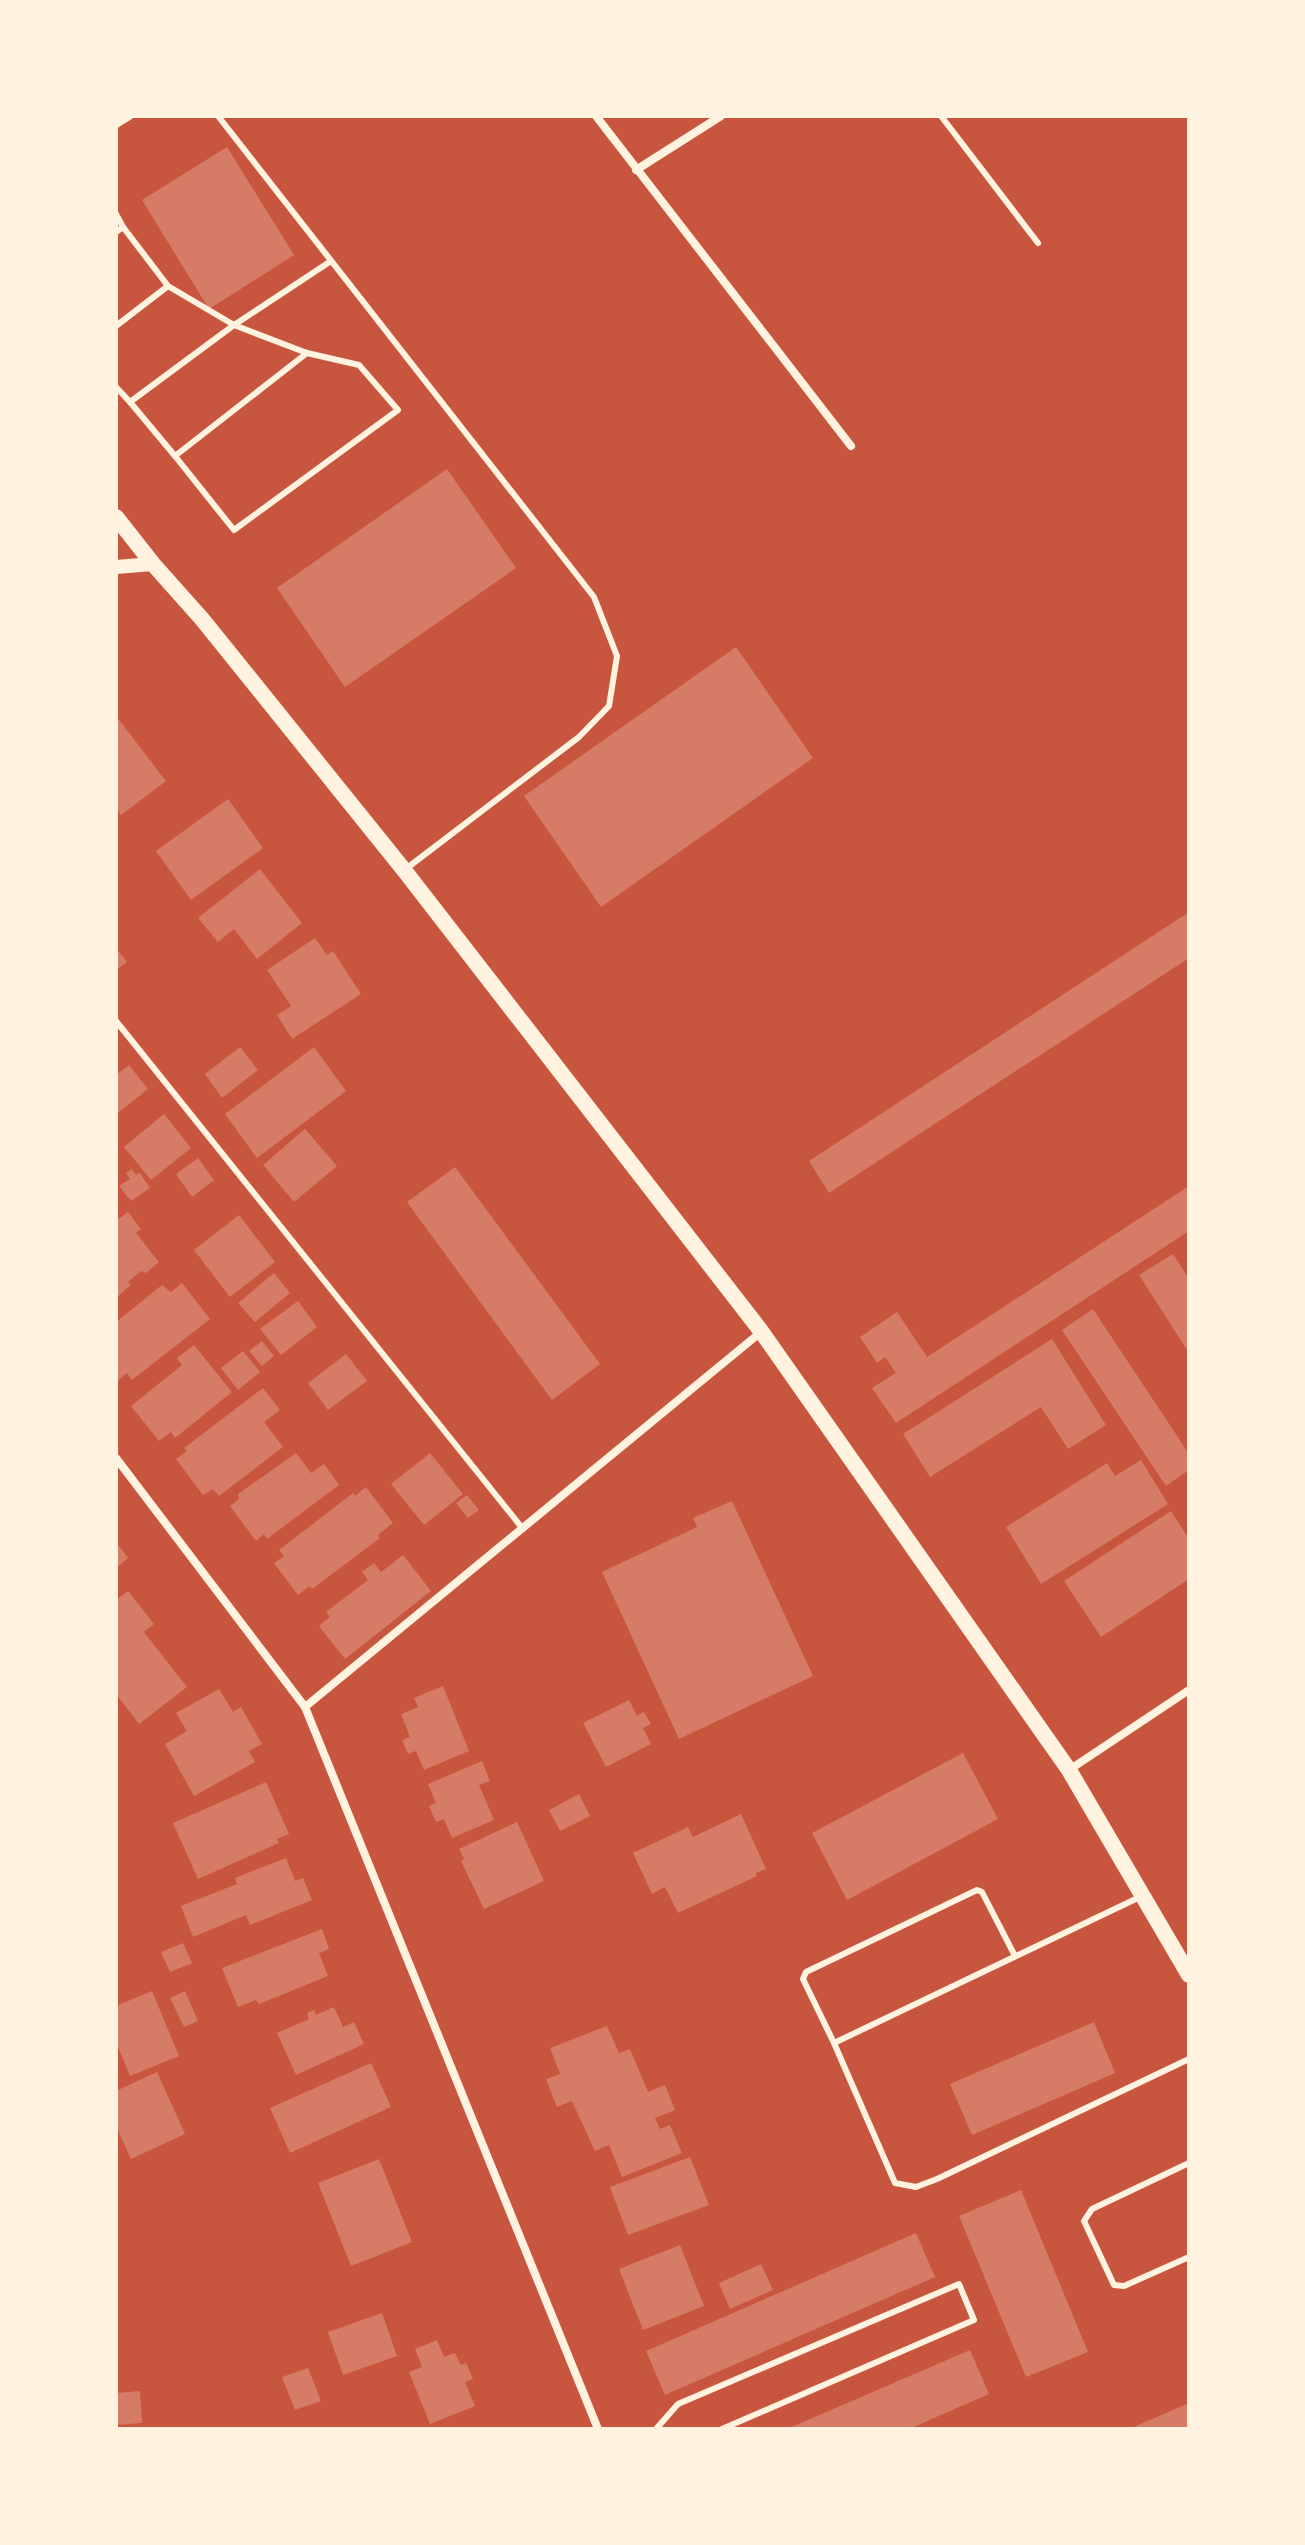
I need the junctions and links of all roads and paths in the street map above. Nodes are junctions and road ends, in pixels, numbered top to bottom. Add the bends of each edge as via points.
1 (129, 116) edge
2 (218, 116) edge
3 (596, 116) edge
4 (721, 116) edge
5 (941, 116) edge
6 (116, 124) edge
7 (636, 170) junction
8 (116, 214) edge
9 (123, 227) junction
10 (116, 232) edge
11 (1038, 243) dead end
12 (331, 261) junction
13 (168, 286) junction
14 (234, 325) junction
15 (116, 326) edge
16 (307, 353) junction
17 (116, 387) edge
18 (130, 402) junction
19 (851, 446) dead end
20 (175, 456) junction
21 (116, 517) edge
22 (153, 564) junction
23 (116, 567) edge
24 (404, 870) junction
25 (116, 1021) edge
26 (761, 1331) junction
27 (116, 1458) edge
28 (523, 1529) junction
29 (1189, 1690) edge
30 (305, 1707) junction
31 (1069, 1770) junction
32 (1142, 1896) junction
33 (1015, 1956) junction
34 (1189, 1975) edge
35 (834, 2043) junction
36 (1189, 2059) edge
37 (1189, 2163) edge
38 (1189, 2257) edge
39 (598, 2429) edge
40 (656, 2429) edge
41 (722, 2429) edge

1 - 6 street
2 - 12 lane
3 - 7 street
4 - 7 street
5 - 11 lane
7 - 19 street
8 - 9 lane
9 - 10 lane
9 - 13 lane
12 - 14 lane
12 - 24 lane via 594,597 617,656 609,706 579,737
13 - 14 lane
13 - 15 lane
14 - 16 lane
14 - 18 lane
16 - 20 lane
16 - 20 lane via 359,365 398,410 234,530
17 - 18 lane
18 - 20 lane
21 - 22 main road
22 - 23 street
22 - 24 main road
24 - 26 main road
25 - 28 lane
26 - 28 street
26 - 31 main road
27 - 30 street
28 - 30 street
29 - 31 street
30 - 39 street
31 - 32 main road
32 - 33 lane
32 - 34 main road
33 - 35 lane
33 - 35 lane via 977,1890 806,1972 803,1979
35 - 36 lane via 895,2183 916,2187
37 - 38 lane via 1092,2209 1084,2221 1114,2285 1124,2286
40 - 41 lane via 678,2404 959,2284 974,2320

